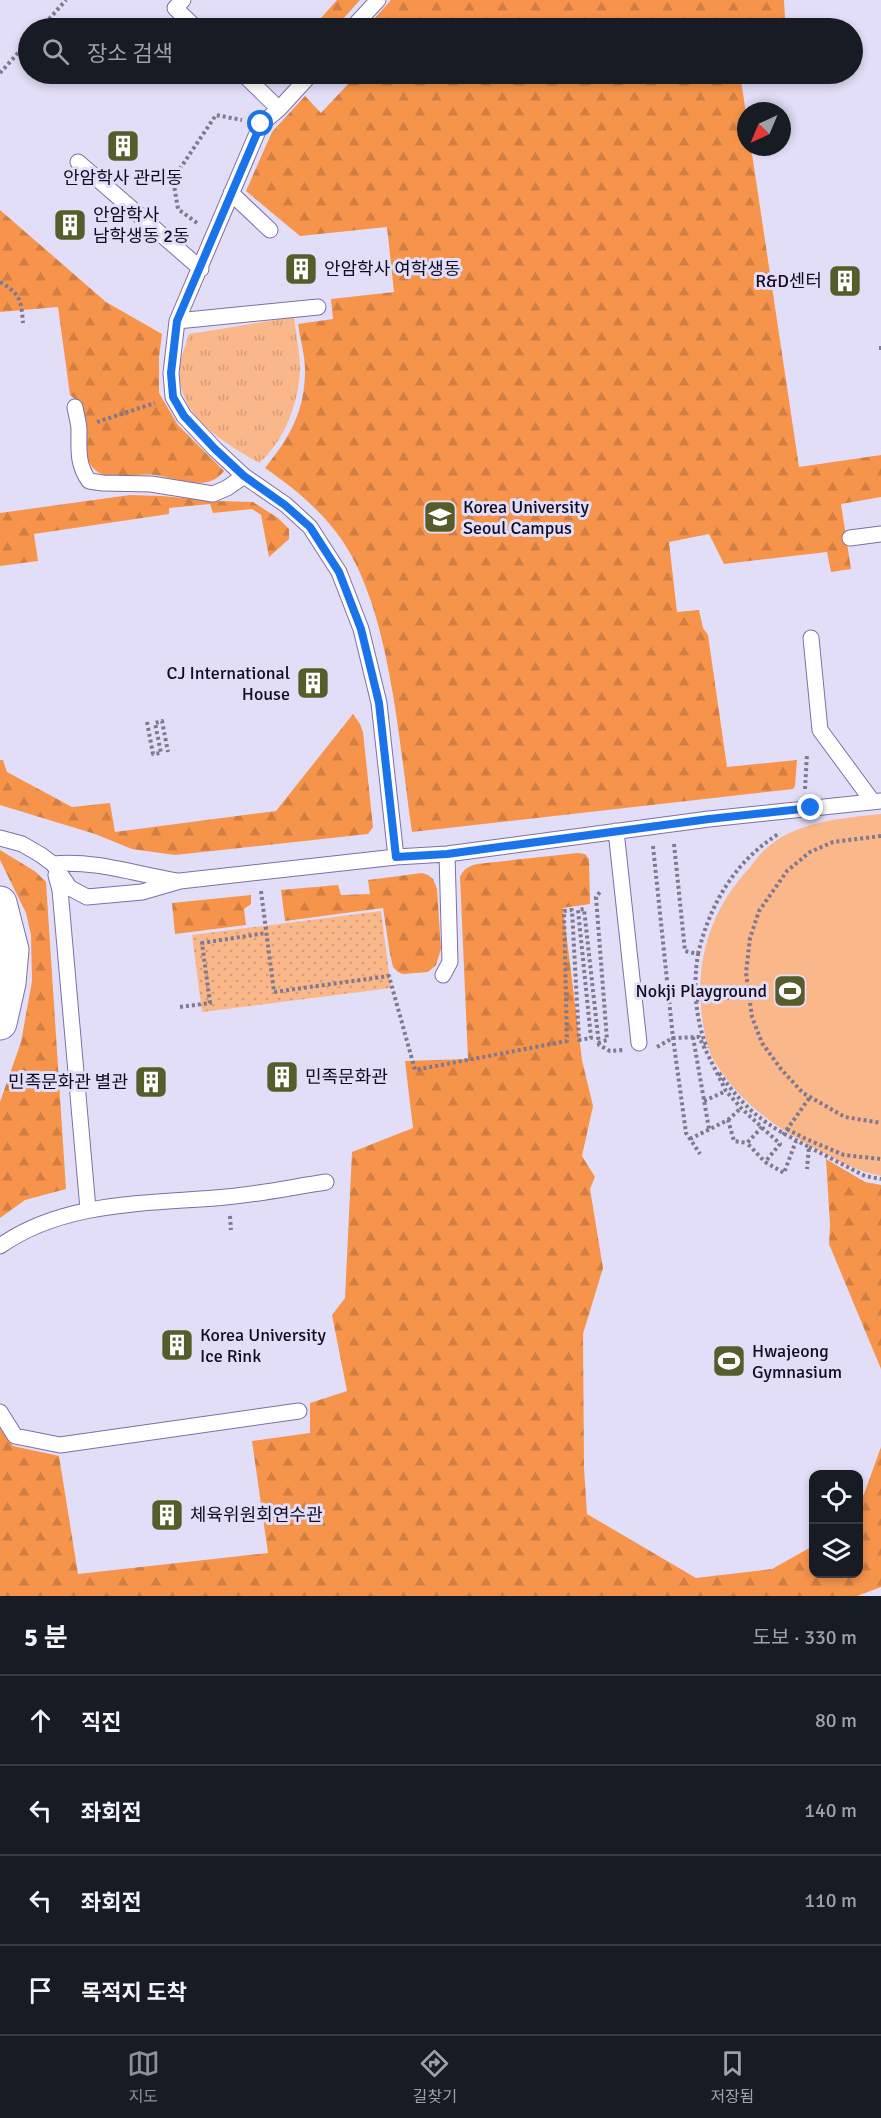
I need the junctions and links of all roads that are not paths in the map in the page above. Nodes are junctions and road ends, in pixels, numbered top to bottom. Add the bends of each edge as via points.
1 (183, 0) edge
2 (378, 0) edge
3 (186, 18) edge
4 (361, 18) edge
5 (253, 84) edge
6 (302, 84) edge
7 (279, 109) junction
8 (78, 162) dead end
9 (231, 193) junction
10 (270, 230) dead end
11 (201, 269) junction
12 (318, 307) dead end
13 (177, 321) junction
14 (75, 407) dead end
15 (244, 476) junction
16 (881, 534) edge
17 (850, 538) dead end
18 (811, 638) dead end
19 (877, 801) edge
20 (616, 831) junction
21 (0, 838) edge
22 (447, 854) junction
23 (396, 857) junction
24 (53, 864) junction
25 (180, 881) junction
26 (0, 903) edge
27 (443, 975) dead end
28 (0, 1023) edge
29 (640, 1047) road end
30 (326, 1182) dead end
31 (88, 1209) junction
32 (0, 1246) edge
33 (299, 1411) dead end
34 (0, 1412) edge

1 - 3 lane via 175,8
2 - 4 lane
5 - 7 lane
6 - 7 lane
7 - 9 lane via 261,124
8 - 11 lane
9 - 10 lane
9 - 11 lane
11 - 13 lane
12 - 13 lane
13 - 15 lane via 171,373 173,397 199,434
14 - 15 lane via 81,470 89,481 152,484 213,494
15 - 23 lane via 310,527 339,572 361,629 379,703
16 - 17 lane
18 - 19 lane via 820,730
19 - 20 lane
20 - 22 lane
20 - 29 lane
21 - 24 lane via 22,844
22 - 23 lane
22 - 27 lane via 450,962
23 - 25 lane
24 - 25 lane via 80,862
24 - 25 lane via 70,888 87,897 142,892
24 - 31 lane via 60,890
26 - 28 street via 12,950
30 - 31 lane via 230,1197
31 - 32 lane via 34,1226
33 - 34 lane via 60,1444 15,1436

